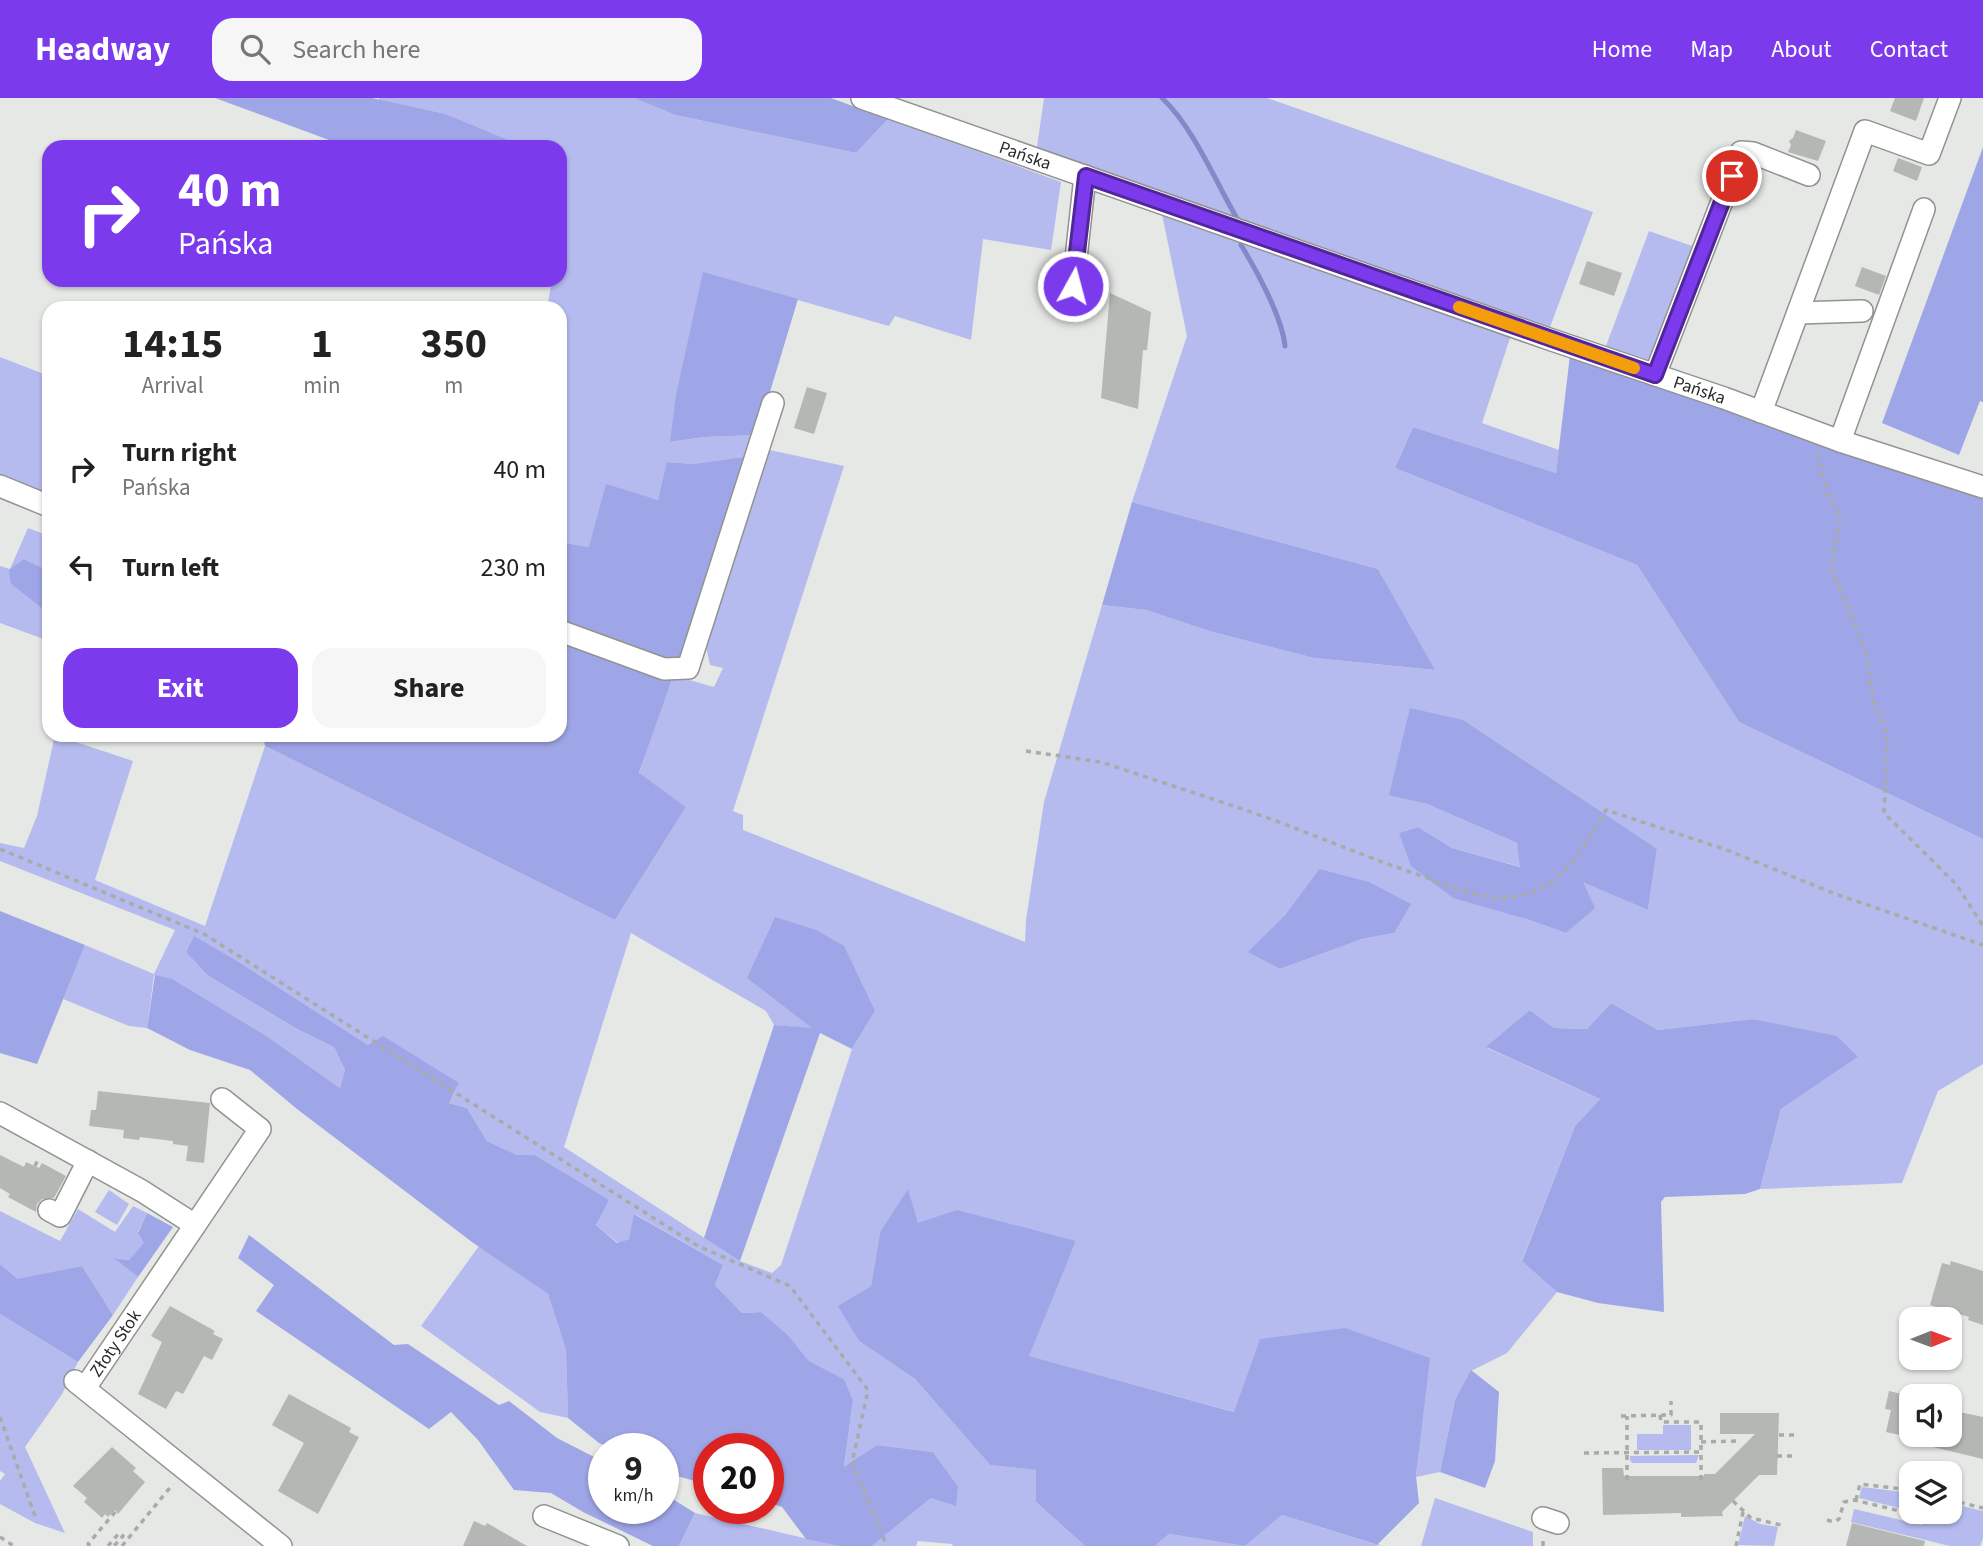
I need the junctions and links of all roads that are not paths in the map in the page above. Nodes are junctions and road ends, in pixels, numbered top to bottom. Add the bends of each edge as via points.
1 (862, 98) edge
2 (1950, 98) edge
3 (890, 103) edge
4 (1809, 175) dead end
5 (1086, 176) junction
6 (1924, 209) dead end
7 (1073, 286) dead end
8 (1862, 311) dead end
9 (1798, 313) junction
10 (1655, 375) junction
11 (773, 403) dead end
12 (1761, 412) junction
13 (1840, 441) junction
14 (0, 486) edge
15 (1983, 487) edge
16 (42, 503) edge
17 (567, 634) edge
18 (222, 1099) dead end
19 (0, 1113) edge
20 (88, 1161) junction
21 (49, 1210) dead end
22 (195, 1225) junction
23 (544, 1516) dead end
24 (281, 1546) edge
25 (618, 1546) edge

1 - 3 street, Pańska
2 - 9 street via 1929,154 1865,131
3 - 5 street, Pańska
4 - 10 street via 1741,152
5 - 7 street
5 - 10 street, Pańska
6 - 13 street
8 - 9 street
9 - 12 street
10 - 12 street, Pańska
11 - 17 street via 688,668 664,669
12 - 13 street, Pańska
13 - 15 street, Pańska
14 - 16 street
18 - 22 street, Złoty Stok via 260,1129
19 - 20 street
20 - 21 street via 60,1216
20 - 22 street
22 - 24 street, Złoty Stok via 80,1384
23 - 25 street

